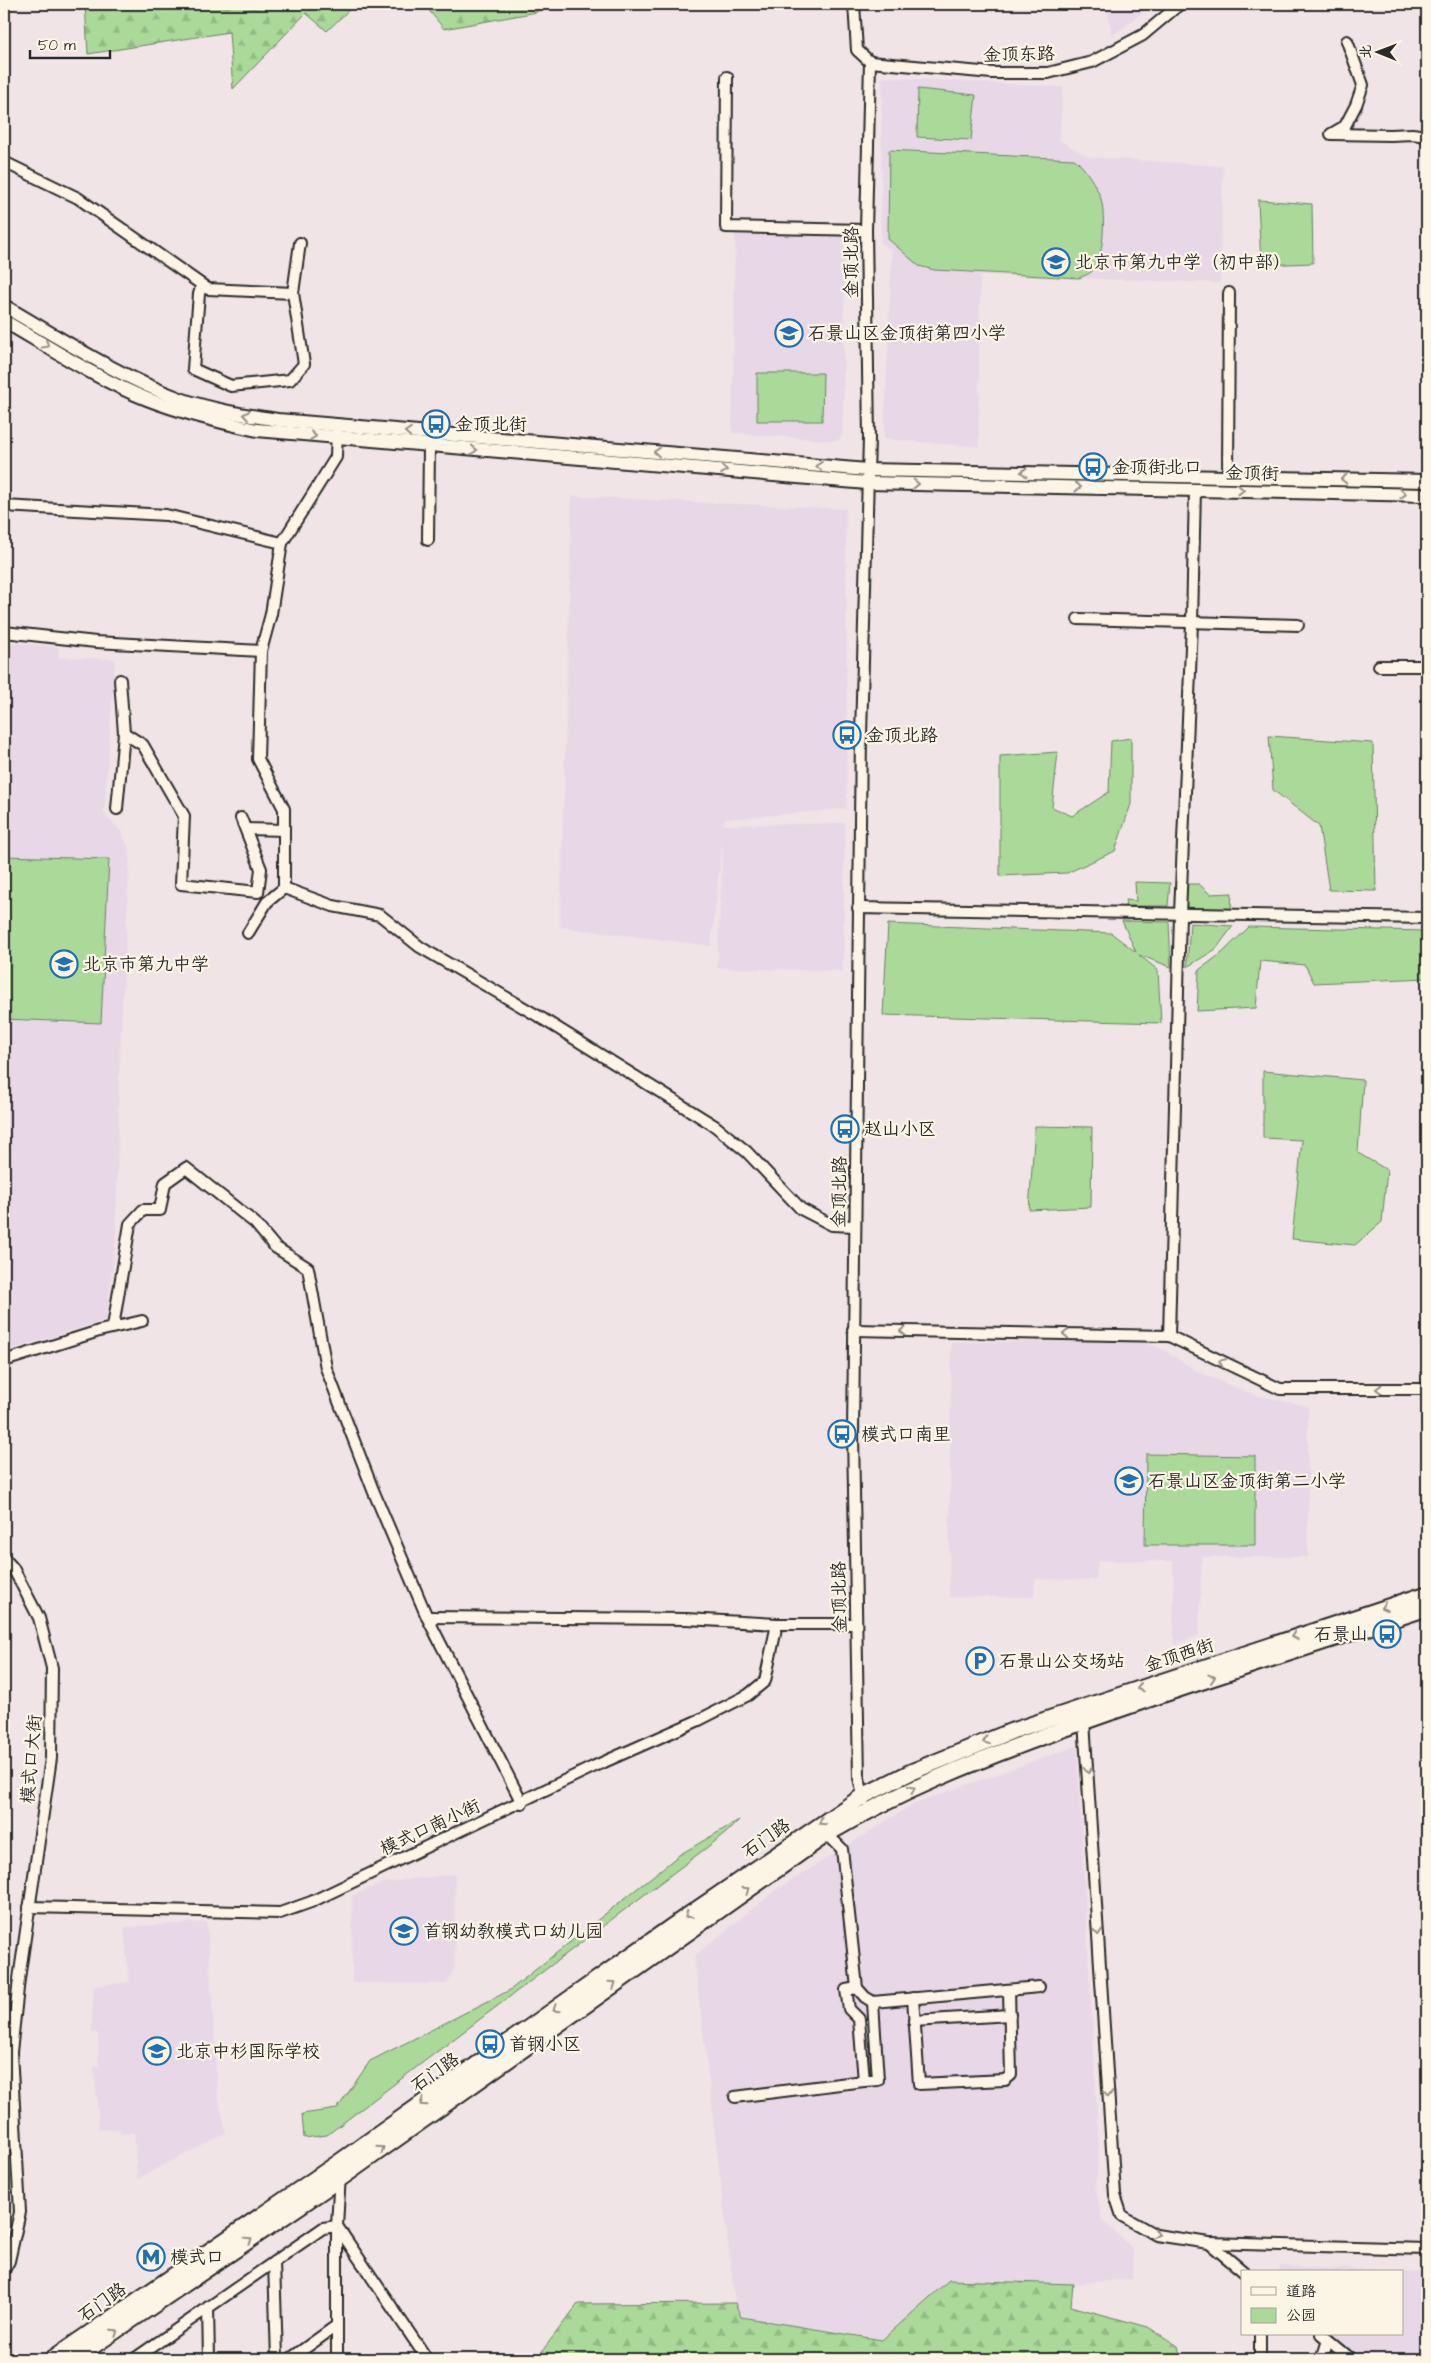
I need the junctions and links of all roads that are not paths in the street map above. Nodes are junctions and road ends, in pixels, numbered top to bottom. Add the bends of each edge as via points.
1 (854, 4) edge
2 (1180, 4) edge
3 (1347, 41) dead end
4 (870, 62) junction
5 (727, 77) dead end
6 (1427, 136) edge
7 (4, 162) edge
8 (866, 230) junction
9 (300, 243) dead end
10 (202, 285) junction
11 (293, 293) junction
12 (1229, 293) dead end
13 (4, 306) edge
14 (4, 321) edge
15 (337, 432) junction
16 (430, 446) junction
17 (868, 470) junction
18 (1228, 476) junction
19 (1427, 481) edge
20 (867, 483) junction
21 (1195, 489) junction
22 (1427, 495) edge
23 (4, 506) edge
24 (428, 540) dead end
25 (282, 543) junction
26 (1078, 619) dead end
27 (1192, 624) junction
28 (1298, 625) dead end
29 (4, 632) edge
30 (261, 651) junction
31 (1379, 666) dead end
32 (1427, 666) edge
33 (120, 680) dead end
34 (124, 733) junction
35 (117, 809) dead end
36 (242, 818) dead end
37 (246, 829) junction
38 (284, 830) junction
39 (284, 888) junction
40 (858, 908) junction
41 (1180, 914) junction
42 (1427, 918) edge
43 (248, 933) dead end
44 (855, 1226) junction
45 (142, 1321) dead end
46 (113, 1327) junction
47 (853, 1330) junction
48 (1169, 1336) junction
49 (4, 1360) edge
50 (1427, 1389) edge
51 (4, 1558) edge
52 (1427, 1594) edge
53 (1427, 1608) edge
54 (427, 1617) junction
55 (777, 1624) junction
56 (856, 1624) junction
57 (1084, 1721) junction
58 (862, 1796) junction
59 (522, 1802) junction
60 (868, 1811) junction
61 (827, 1834) junction
62 (29, 1907) junction
63 (1039, 1987) dead end
64 (857, 1988) junction
65 (1009, 1990) junction
66 (913, 1998) junction
67 (873, 2002) junction
68 (1010, 2015) junction
69 (914, 2021) junction
70 (864, 2081) junction
71 (735, 2097) dead end
72 (340, 2170) junction
73 (338, 2226) junction
74 (1210, 2243) junction
75 (1427, 2249) edge
76 (274, 2262) junction
77 (4, 2270) edge
78 (1242, 2270) edge
79 (208, 2307) junction
80 (336, 2326) junction
81 (1260, 2336) edge
82 (1324, 2337) edge
83 (52, 2359) edge
84 (74, 2359) edge
85 (134, 2359) edge
86 (208, 2359) edge
87 (277, 2359) edge
88 (290, 2359) edge
89 (337, 2359) edge
90 (428, 2359) edge
91 (1260, 2359) edge
92 (1322, 2359) edge
93 (1351, 2359) edge

1 - 4 street via 857,50
2 - 4 street, 金顶东路 via 1143,35 1101,58 1048,73 992,73
3 - 6 street via 1363,85 1345,126 1331,134
4 - 8 street, 金顶北路
5 - 8 street via 726,227
7 - 10 street via 78,198
8 - 17 street, 金顶北路
9 - 11 street
10 - 11 street via 208,289
10 - 11 street via 193,369 231,386 290,380 304,364
12 - 18 street
15 -> 13 main road via 181,400 126,376
14 -> 15 main road via 97,376 146,399 194,416 257,430
15 - 16 main road
17 -> 15 main road
15 - 25 street via 336,457
16 -> 20 main road
16 - 24 street
18 -> 17 main road, 金顶街
17 - 20 street, 金顶北路
19 -> 18 main road, 金顶街
20 -> 21 main road, 金顶街
20 - 40 street, 金顶北路
21 -> 22 main road, 金顶街
21 - 27 street
23 - 25 street via 166,515
25 - 30 street via 271,614
26 - 27 street
27 - 28 street
27 - 41 street
29 - 30 street via 96,642
30 - 38 street via 258,760 284,809
31 - 32 street
33 - 34 street
34 - 35 street
34 - 37 street via 143,745 184,816 181,884 258,892 260,868
36 - 37 street
37 - 38 street
38 - 39 street
39 - 43 street via 267,902
39 - 44 street via 333,906 380,915 420,947 715,1126 748,1152 801,1209 832,1225
40 - 41 street
40 - 44 street, 金顶北路
41 - 42 street
41 - 48 street
44 - 47 street, 金顶北路
45 - 46 street
46 - 49 street
46 - 54 street via 130,1224 143,1210 160,1210 165,1183 186,1168 255,1223 276,1247 308,1268 326,1368
48 -> 47 street
47 - 56 street, 金顶北路
50 -> 48 street via 1280,1389
51 - 62 street, 模式口大街 via 13,1568 39,1618 52,1668 51,1758
52 -> 58 highway, 金顶西街 via 1012,1731 911,1772
57 -> 53 highway, 金顶西街
54 - 55 street via 686,1618
54 - 59 street
55 - 56 street
55 - 59 street, 模式口南小街 via 765,1681 748,1695
56 - 58 street, 金顶北路 via 858,1778
60 -> 57 highway, 金顶西街 via 914,1788
57 -> 74 street via 1115,2195 1122,2216 1156,2235
58 - 60 street, 金顶北路
58 -> 72 highway, 石门路 via 671,1927
59 - 62 street, 模式口南小街 via 311,1902 280,1913
60 - 61 highway, 石门路
61 - 64 street via 842,1849
72 -> 61 highway, 石门路
62 - 77 street, 模式口大街 via 11,2052 20,2212
63 - 65 street
64 - 67 street
64 - 70 street via 846,1990 849,2009 859,2019
65 - 66 street
65 - 68 street
66 - 67 street
66 - 69 street
67 - 70 street via 878,2080
68 - 69 street
68 - 69 street via 1011,2075 1005,2080 919,2084
70 - 71 street
72 - 73 street
72 - 83 highway, 石门路
84 -> 72 highway, 石门路
73 - 76 street via 323,2228
73 - 80 street
73 - 90 street
74 - 75 street
74 - 78 street
76 - 79 street
76 - 87 street
79 - 85 street
79 - 86 street
80 - 88 street
80 - 89 street
81 - 91 street
82 - 92 street
82 - 93 street

